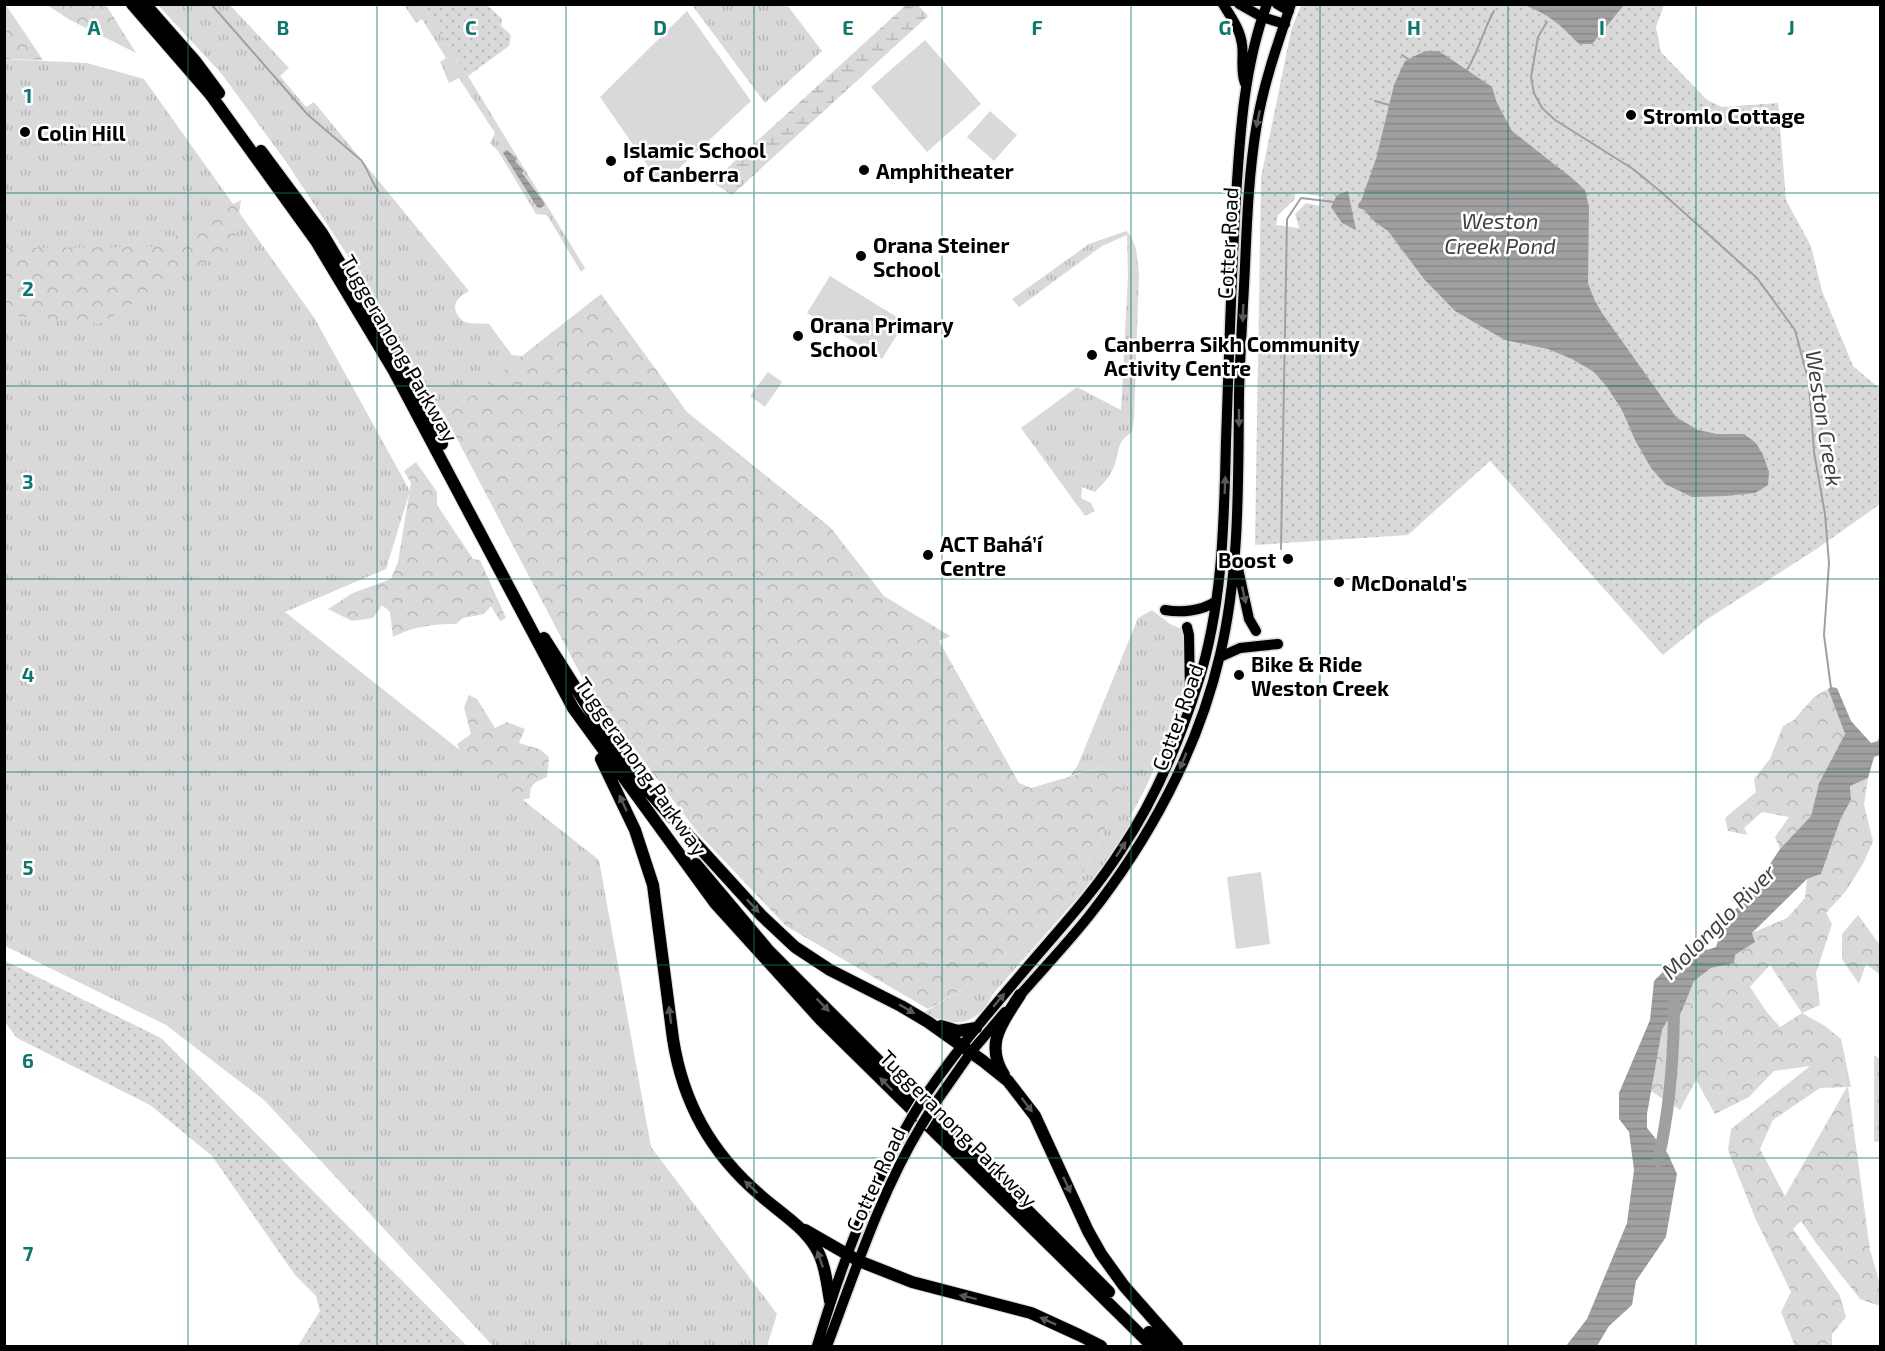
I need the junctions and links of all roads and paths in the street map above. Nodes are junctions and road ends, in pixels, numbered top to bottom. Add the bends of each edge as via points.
1 (132, 4) edge
2 (145, 4) edge
3 (1223, 4) edge
4 (1239, 4) edge
5 (1267, 4) edge
6 (1277, 4) edge
7 (1290, 8) edge
8 (1263, 17) junction
9 (1285, 24) junction
10 (1246, 86) junction
11 (1236, 558) junction
12 (1215, 602) junction
13 (1165, 610) dead end
14 (1186, 627) dead end
15 (1256, 631) dead end
16 (1278, 644) dead end
17 (1220, 657) junction
18 (1190, 705) junction
19 (573, 708) junction
20 (623, 763) junction
21 (1020, 995) junction
22 (928, 1022) junction
23 (976, 1028) junction
24 (966, 1049) junction
25 (1008, 1081) junction
26 (795, 1225) junction
27 (847, 1254) junction
28 (860, 1261) junction
29 (830, 1301) junction
30 (817, 1347) edge
31 (827, 1347) edge
32 (1101, 1347) edge
33 (1152, 1347) edge
34 (1163, 1347) edge
35 (1177, 1347) edge

1 - 19 highway, Tuggeranong Parkway via 210,94 316,241 394,371
2 - 20 highway, Tuggeranong Parkway via 196,62 322,233 400,364 541,634
3 - 10 main road via 1242,43 1242,77
4 - 8 main road
5 - 8 main road, Cotter Road
6 - 7 main road
7 - 9 main road, Cotter Road
8 - 9 main road
8 - 10 main road, Cotter Road
9 -> 11 main road, Cotter Road via 1258,120 1250,176 1239,392
12 -> 10 main road, Cotter Road via 1223,544 1236,174
11 -> 15 main road via 1249,620
11 - 17 main road, Cotter Road
12 - 13 main road via 1186,611
12 - 18 main road, Cotter Road via 1208,647
14 - 18 main road
16 - 17 main road via 1240,648
17 -> 21 main road, Cotter Road via 1174,781 1147,831 1091,914
23 -> 18 main road, Cotter Road via 1122,848 1156,788
26 -> 19 highway via 721,1155 684,1088 676,1061 656,906 645,858 611,776
33 -> 19 highway, Tuggeranong Parkway via 821,1020 715,903
20 -> 22 highway via 737,890 795,947
20 -> 34 highway, Tuggeranong Parkway via 696,864 769,951
21 - 24 main road, Cotter Road
21 - 25 highway via 1000,1025 995,1043 999,1068
22 - 23 highway via 958,1031
22 - 24 highway
23 - 24 main road, Cotter Road
24 - 25 highway
24 - 27 main road, Cotter Road, bridge via 925,1096 912,1118 879,1176
24 - 28 main road, Cotter Road, bridge via 898,1167
25 -> 35 highway via 1035,1116 1101,1254
26 - 27 highway
29 -> 26 highway via 817,1250
27 - 28 highway
27 - 29 main road, Cotter Road
28 - 31 main road, Cotter Road
32 -> 28 highway via 1031,1313 912,1282
29 - 30 main road, Cotter Road

